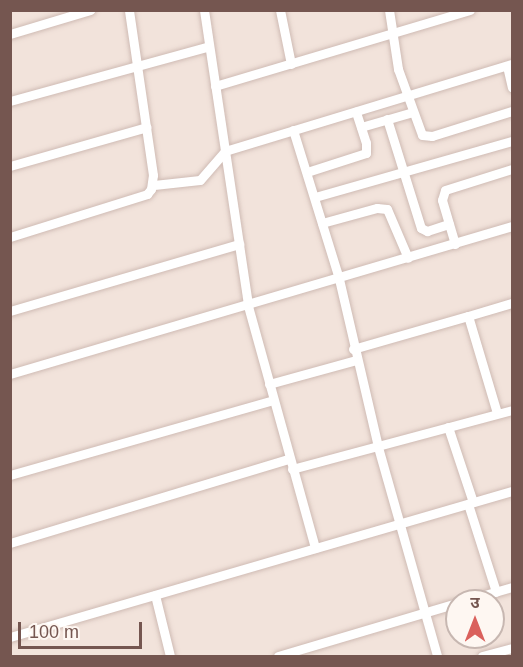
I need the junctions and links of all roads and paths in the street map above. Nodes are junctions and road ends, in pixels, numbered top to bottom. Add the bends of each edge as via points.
1 (90, 10) edge
2 (129, 10) edge
3 (204, 10) edge
4 (280, 10) edge
5 (389, 10) edge
6 (470, 10) edge
7 (10, 34) edge
8 (392, 34) junction
9 (209, 46) junction
10 (291, 64) junction
11 (510, 65) edge
12 (138, 66) junction
13 (512, 83) edge
14 (215, 86) junction
15 (407, 96) junction
16 (10, 101) edge
17 (513, 111) edge
18 (356, 112) junction
19 (413, 112) junction
20 (387, 119) junction
21 (147, 127) junction
22 (361, 127) junction
23 (293, 130) junction
24 (513, 141) edge
25 (225, 151) junction
26 (10, 166) edge
27 (513, 169) edge
28 (307, 172) junction
29 (403, 172) junction
30 (153, 185) junction
31 (315, 197) junction
32 (322, 223) junction
33 (449, 224) junction
34 (512, 230) edge
35 (10, 237) edge
36 (239, 244) junction
37 (455, 244) junction
38 (408, 258) junction
39 (339, 279) junction
40 (513, 303) edge
41 (248, 306) junction
42 (10, 311) edge
43 (468, 316) junction
44 (353, 349) junction
45 (356, 360) junction
46 (10, 374) edge
47 (269, 384) junction
48 (273, 400) junction
49 (513, 410) edge
50 (497, 413) junction
51 (448, 427) junction
52 (378, 447) junction
53 (289, 459) junction
54 (292, 469) junction
55 (10, 475) edge
56 (513, 491) edge
57 (470, 503) junction
58 (399, 524) junction
59 (10, 543) edge
60 (315, 548) junction
61 (495, 589) edge
62 (155, 595) junction
63 (445, 607) edge
64 (424, 613) junction
65 (10, 637) edge
66 (513, 648) edge
67 (170, 657) edge
68 (278, 657) edge
69 (437, 657) edge
70 (482, 657) edge

1 - 7 street
2 - 12 street
3 - 9 street
4 - 10 street
5 - 8 street
6 - 8 street
8 - 10 street
8 - 15 street
9 - 12 street
9 - 14 street
10 - 14 street
11 - 13 street
11 - 15 street
12 - 16 street
12 - 21 street
14 - 25 street
15 - 18 street
15 - 19 street
17 - 19 street via 427,136 419,131
18 - 22 street
18 - 23 street
19 - 20 street
20 - 22 street
20 - 29 street
21 - 26 street
21 - 30 street
22 - 28 street via 367,150 363,156
23 - 25 street
23 - 28 street
24 - 29 street
25 - 30 street via 200,180
25 - 36 street
27 - 33 street via 445,190 442,200
28 - 31 street
29 - 31 street
29 - 33 street via 421,228 427,231
30 - 35 street via 147,194
31 - 32 street
32 - 38 street via 377,208 387,209
32 - 39 street
33 - 37 street
34 - 37 street
36 - 41 street
36 - 42 street
37 - 38 street
38 - 39 street
39 - 41 street
39 - 44 street
40 - 43 street
41 - 46 street
41 - 47 street
43 - 44 street
43 - 50 street
44 - 45 street
45 - 47 street
45 - 52 street
47 - 48 street
48 - 53 street
48 - 55 street
49 - 50 street
50 - 51 street
51 - 52 street
51 - 57 street
52 - 54 street
52 - 58 street
53 - 54 street
53 - 59 street
54 - 60 street
56 - 57 street
57 - 58 street
57 - 61 street
58 - 60 street
58 - 64 street
60 - 62 street
62 - 65 street
62 - 67 street
63 - 64 street
64 - 68 street
64 - 69 street
66 - 70 street

